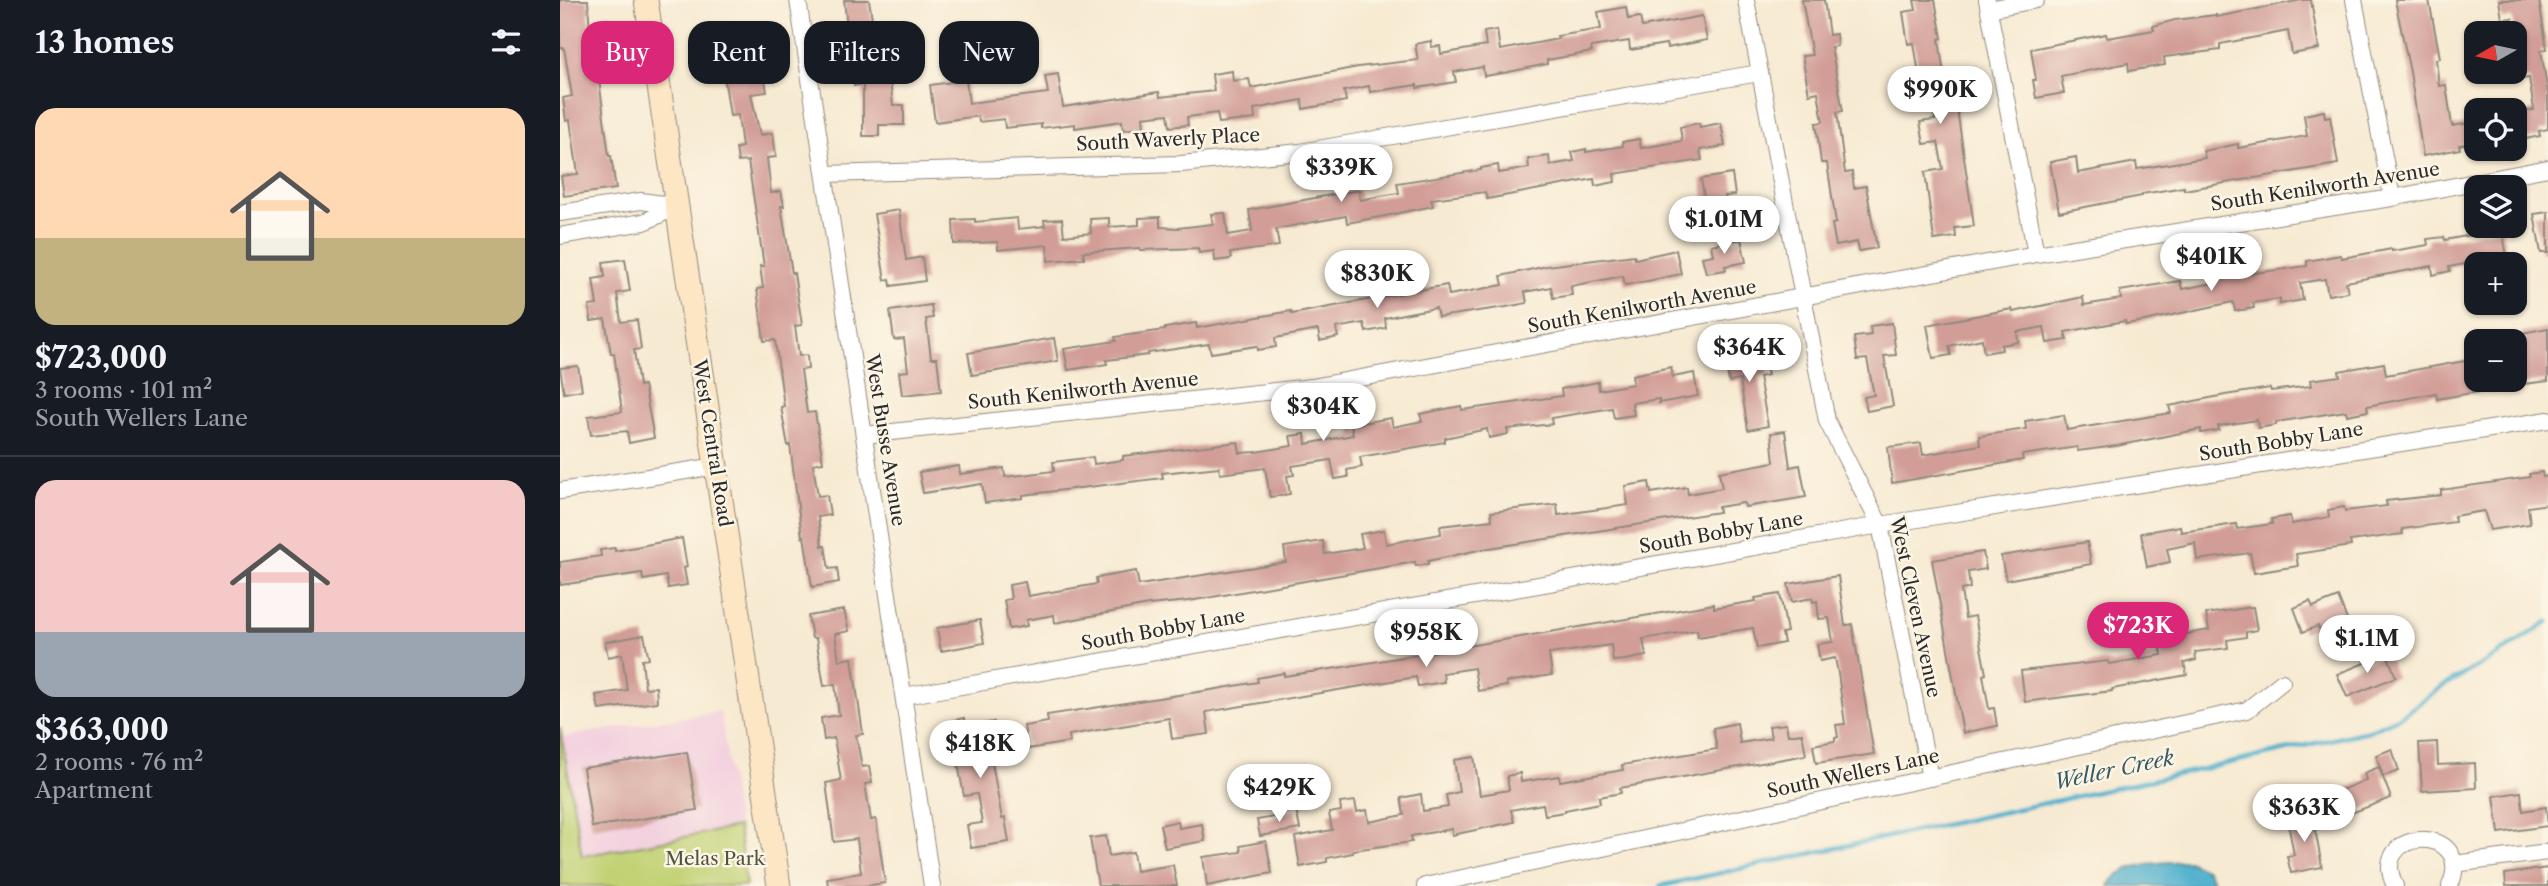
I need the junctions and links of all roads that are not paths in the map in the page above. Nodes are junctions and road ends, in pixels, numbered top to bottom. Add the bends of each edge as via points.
1 (646, 0) edge
2 (798, 0) edge
3 (1746, 0) edge
4 (2036, 0) edge
5 (2354, 0) edge
6 (1988, 4) edge
7 (1759, 73) junction
8 (2548, 168) edge
9 (825, 174) junction
10 (2392, 198) junction
11 (678, 206) junction
12 (560, 213) edge
13 (560, 236) edge
14 (2036, 254) junction
15 (1805, 298) junction
16 (2548, 420) edge
17 (864, 435) junction
18 (717, 466) junction
19 (560, 491) edge
20 (1880, 525) junction
21 (2282, 682) dead end
22 (904, 696) junction
23 (1930, 778) junction
24 (2548, 852) edge
25 (2454, 863) junction
26 (779, 886) edge
27 (932, 886) edge
28 (1425, 886) edge
29 (2395, 886) edge
30 (2450, 886) edge

1 - 11 main road, West Central Road
2 - 9 street, West Busse Avenue
3 - 7 street, West Cleven Avenue
4 - 6 street
5 - 10 street
6 - 14 street
7 - 9 street, South Waverly Place via 1300,152 1181,164
7 - 15 street, West Cleven Avenue
8 - 10 street, South Kenilworth Avenue
9 - 17 street, West Busse Avenue
10 - 14 street, South Kenilworth Avenue
11 - 12 street via 641,201
11 - 13 street via 644,222
11 - 18 main road, West Central Road
14 - 15 street, South Kenilworth Avenue
15 - 17 street, South Kenilworth Avenue via 1312,387
15 - 20 street, West Cleven Avenue via 1827,421
16 - 20 street, South Bobby Lane
17 - 22 street, West Busse Avenue
18 - 19 street
18 - 26 main road, West Central Road
20 - 22 street, South Bobby Lane
20 - 23 street, West Cleven Avenue
21 - 23 street, South Wellers Lane via 2247,710
22 - 27 street, West Busse Avenue
23 - 28 street, South Wellers Lane
24 - 25 street
25 - 29 street via 2450,853 2434,840 2412,839 2395,852 2391,862
25 - 30 street

